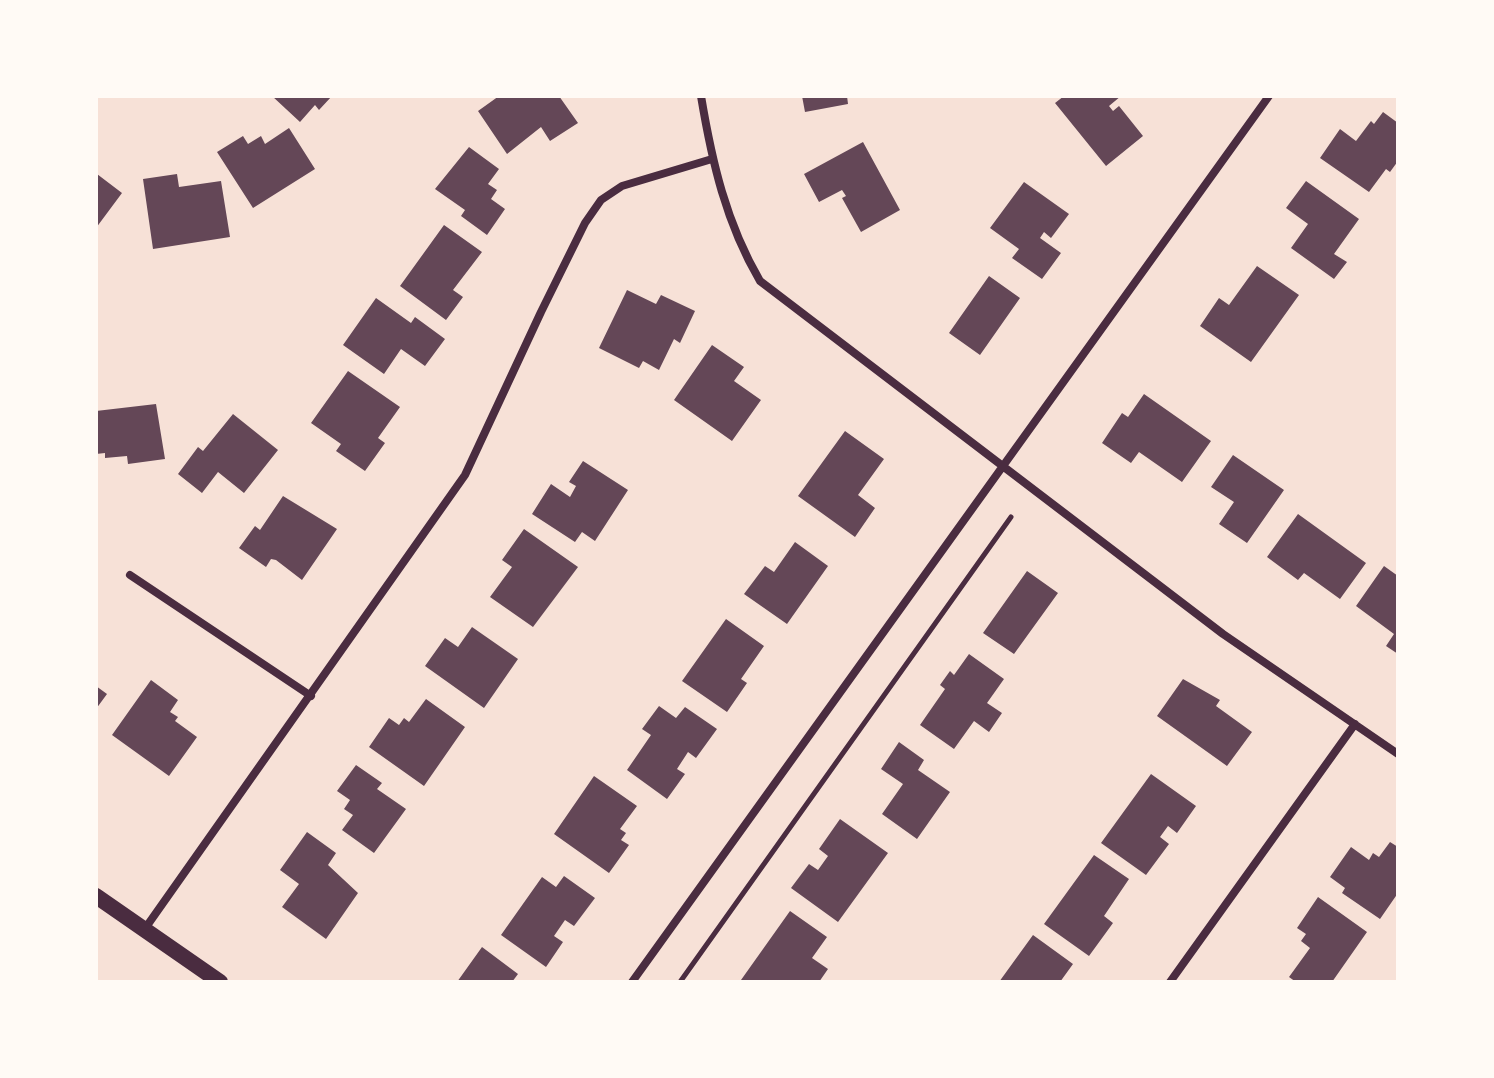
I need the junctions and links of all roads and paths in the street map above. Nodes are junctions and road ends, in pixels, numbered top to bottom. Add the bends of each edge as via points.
1 (701, 96) edge
2 (1256, 96) edge
3 (1267, 99) edge
4 (712, 159) junction
5 (1001, 466) junction
6 (1011, 517) dead end
7 (130, 575) dead end
8 (311, 696) junction
9 (1355, 724) junction
10 (1398, 754) edge
11 (96, 896) edge
12 (144, 930) junction
13 (220, 982) edge
14 (632, 982) edge
15 (680, 982) edge
16 (1170, 982) edge

1 - 4 street
2 - 3 street
3 - 5 street
4 - 5 street via 741,248 760,281
4 - 8 street via 622,186 601,200 547,300 465,475
5 - 9 street via 1223,634
5 - 14 street
6 - 15 path
7 - 8 street
8 - 12 street
9 - 10 street
9 - 16 street
11 - 12 main road
12 - 13 main road

